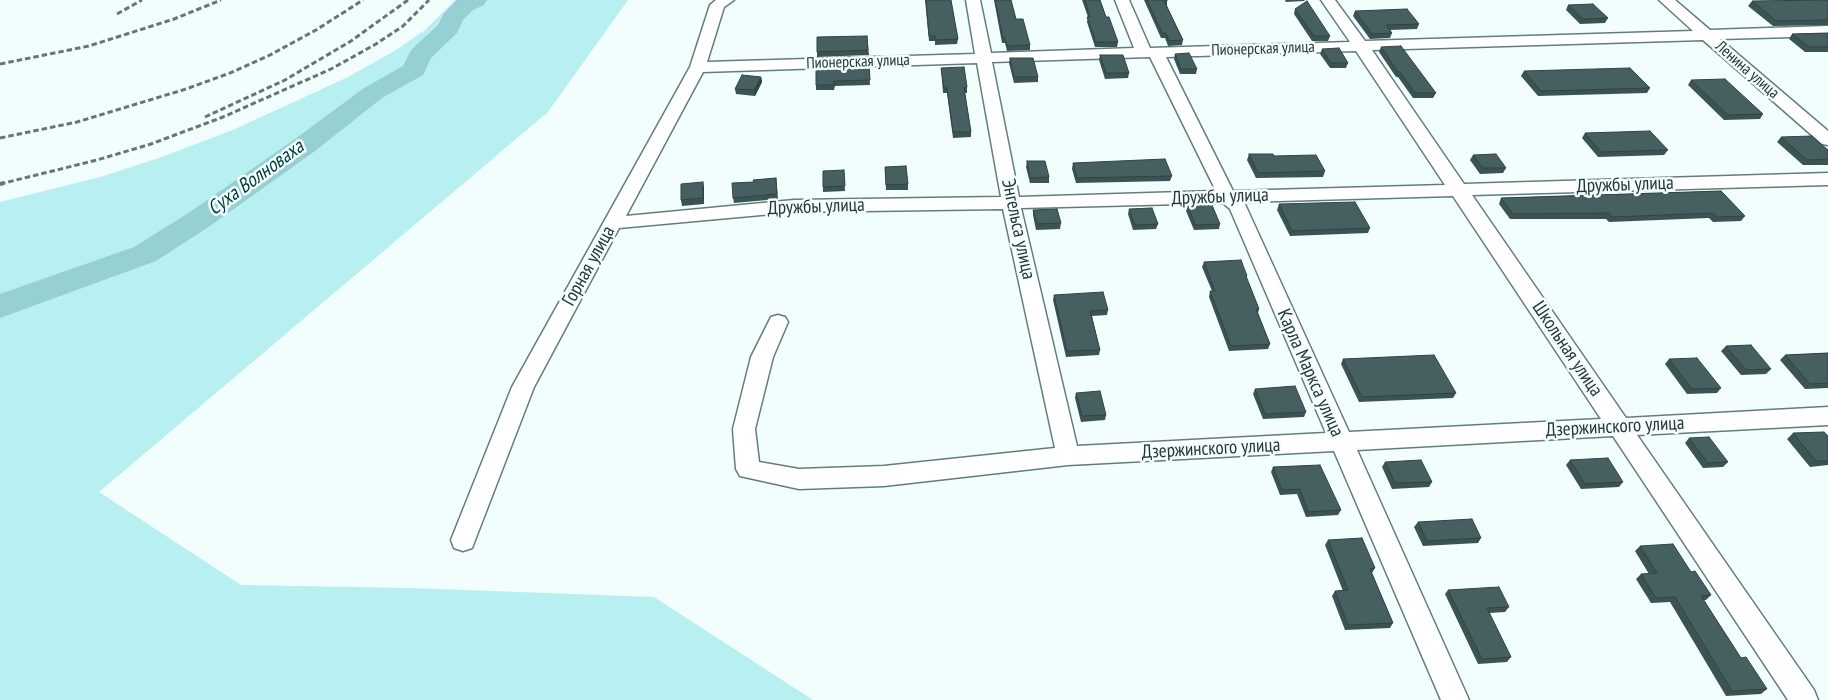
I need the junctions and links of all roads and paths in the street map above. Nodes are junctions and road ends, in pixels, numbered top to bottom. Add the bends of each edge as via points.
1 (727, 0) edge
2 (973, 0) edge
3 (1122, 0) edge
4 (1328, 0) edge
5 (1666, 0) edge
6 (1828, 31) edge
7 (1706, 35) junction
8 (1361, 46) junction
9 (1150, 53) junction
10 (985, 58) junction
11 (698, 67) junction
12 (1828, 140) edge
13 (1828, 179) edge
14 (1458, 190) junction
15 (1227, 196) junction
16 (1011, 203) junction
17 (613, 223) junction
18 (778, 322) dead end
19 (1828, 416) edge
20 (1619, 427) junction
21 (1340, 442) junction
22 (1068, 456) junction
23 (463, 540) dead end
24 (1455, 700) edge
25 (1804, 700) edge

1 - 11 street, Горная улица via 717,5
2 - 10 street, Энгельса улица
3 - 9 street, Карла Маркса улица
4 - 8 street, Школьная улица
5 - 7 street, Ленина улица
6 - 7 street, Пионерская улица
7 - 8 street, Пионерская улица
7 - 12 street, Ленина улица
8 - 9 street, Пионерская улица
8 - 14 street, Школьная улица
9 - 10 street, Пионерская улица
9 - 15 street, Карла Маркса улица
10 - 11 street, Пионерская улица
10 - 16 street, Энгельса улица
11 - 17 street, Горная улица
13 - 14 street, Дружбы улица
14 - 15 street, Дружбы улица
14 - 20 street, Школьная улица
15 - 16 street, Дружбы улица
15 - 21 street, Карла Маркса улица via 1238,206
16 - 17 street, Дружбы улица via 794,206
16 - 22 street, Энгельса улица
17 - 23 street, Горная улица via 523,387
18 - 22 street, Дзержинского улица via 762,357 744,429 748,469 799,479 884,476
19 - 20 street, Дзержинского улица
20 - 21 street, Дзержинского улица
20 - 25 street, Школьная улица
21 - 22 street, Дзержинского улица
21 - 24 street, Карла Маркса улица

